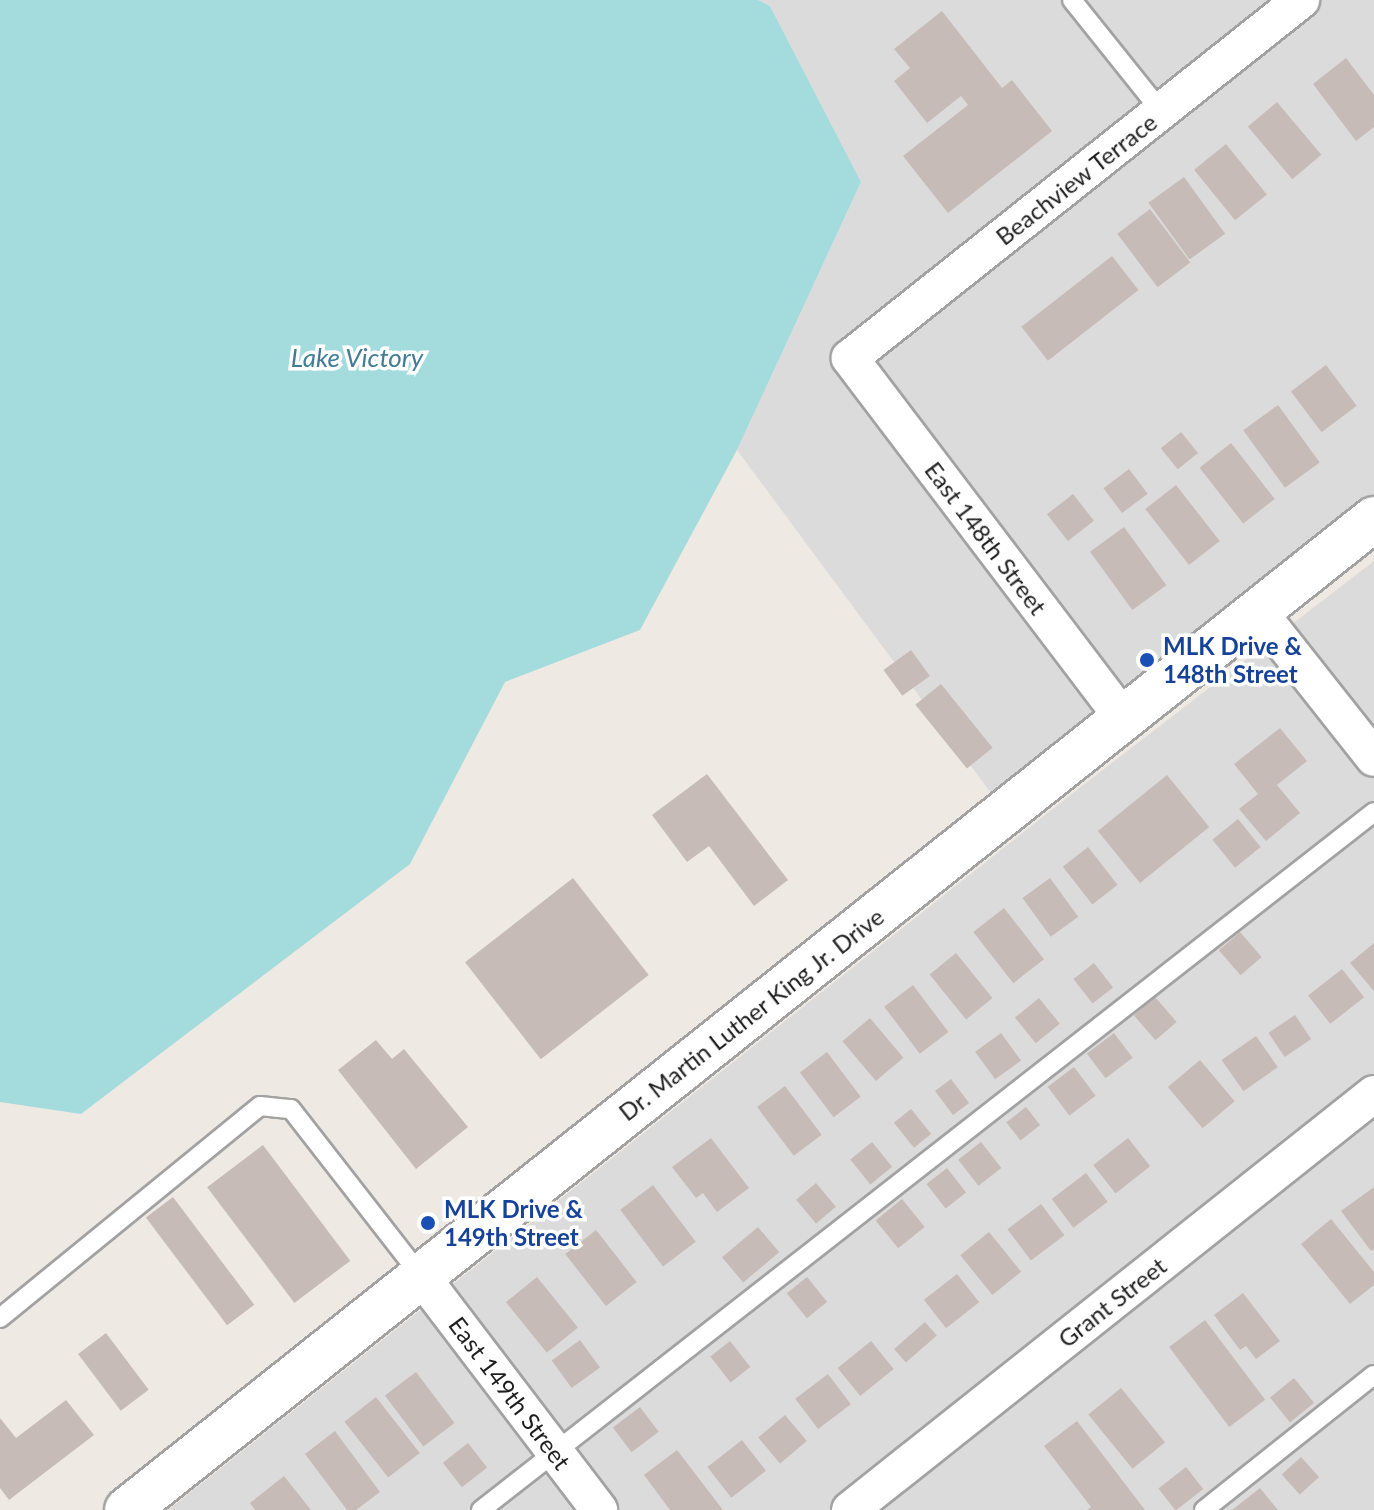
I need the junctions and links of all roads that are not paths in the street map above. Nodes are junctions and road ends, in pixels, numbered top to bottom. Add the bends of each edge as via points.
1 (1072, 0) edge
2 (1301, 0) edge
3 (1161, 111) junction
4 (850, 358) joint
5 (1374, 519) edge
6 (1258, 611) junction
7 (1123, 718) junction
8 (1374, 758) edge
9 (1374, 812) edge
10 (1374, 1094) edge
11 (421, 1276) junction
12 (0, 1318) edge
13 (1374, 1375) edge
14 (556, 1453) junction
15 (127, 1510) edge
16 (481, 1510) edge
17 (599, 1510) edge
18 (850, 1510) edge
19 (1204, 1510) edge

1 - 3 lane
2 - 3 street, Beachview Terrace
3 - 4 street, Beachview Terrace
4 - 7 street, East 148th Street
5 - 6 street, Dr. Martin Luther King Jr. Drive
6 - 7 street, Dr. Martin Luther King Jr. Drive
6 - 8 street
7 - 11 street, Dr. Martin Luther King Jr. Drive
9 - 14 lane
10 - 18 street, Grant Street
11 - 12 lane via 291,1109 260,1106
11 - 14 street, East 149th Street
11 - 15 street, Dr. Martin Luther King Jr. Drive
13 - 19 lane
14 - 16 lane
14 - 17 street, East 149th Street

